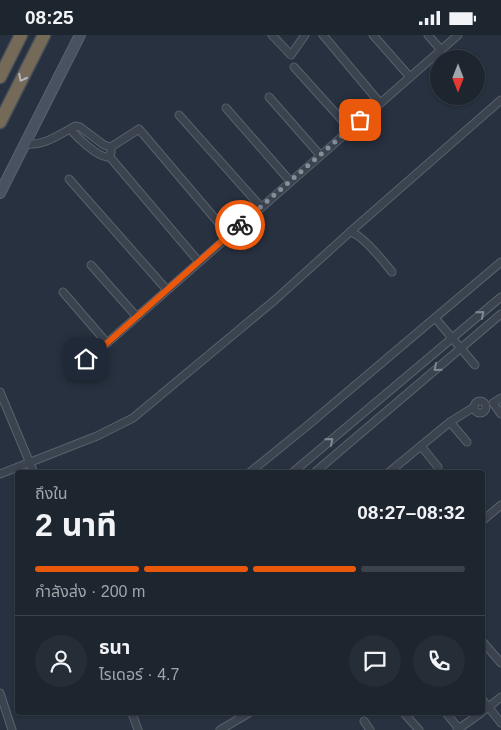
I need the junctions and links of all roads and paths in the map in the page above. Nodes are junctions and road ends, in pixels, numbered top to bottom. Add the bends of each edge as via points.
1 (21, 35) edge
2 (44, 35) edge
3 (80, 35) edge
4 (272, 35) edge
5 (305, 35) edge
6 (323, 35) edge
7 (373, 35) edge
8 (428, 35) edge
9 (458, 35) edge
10 (441, 50) joint
11 (430, 60) edge
12 (294, 67) dead end
13 (0, 77) edge
14 (410, 77) junction
15 (269, 97) dead end
16 (501, 100) edge
17 (380, 103) junction
18 (226, 108) dead end
19 (179, 115) dead end
20 (0, 123) edge
21 (70, 129) junction
22 (350, 129) junction
23 (25, 144) junction
24 (112, 147) junction
25 (320, 155) junction
26 (109, 156) junction
27 (69, 179) dead end
28 (290, 181) junction
29 (0, 193) edge
30 (261, 207) junction
31 (350, 233) junction
32 (229, 235) junction
33 (501, 261) edge
34 (199, 262) junction
35 (91, 265) dead end
36 (392, 272) dead end
37 (167, 290) junction
38 (63, 292) dead end
39 (501, 297) edge
40 (501, 314) edge
41 (137, 317) junction
42 (435, 317) junction
43 (464, 329) junction
44 (452, 338) junction
45 (472, 339) junction
46 (107, 343) junction
47 (460, 348) junction
48 (86, 359) dead end
49 (475, 365) dead end
50 (0, 391) edge
51 (501, 397) edge
52 (490, 405) junction
53 (501, 414) edge
54 (450, 422) junction
55 (467, 442) dead end
56 (421, 447) junction
57 (30, 462) junction
58 (438, 467) dead end
59 (33, 470) edge
60 (253, 470) edge
61 (296, 470) edge
62 (318, 470) edge
63 (394, 470) edge
64 (0, 475) edge
65 (501, 505) edge
66 (485, 518) edge
67 (485, 644) edge
68 (501, 663) edge
69 (0, 693) edge
70 (501, 697) edge
71 (485, 709) edge
72 (485, 711) edge
73 (133, 715) edge
74 (246, 715) edge
75 (406, 715) edge
76 (448, 715) edge
77 (477, 715) edge
78 (364, 721) dead end
79 (501, 723) edge
80 (458, 729) edge
81 (12, 730) edge
82 (138, 730) edge
83 (220, 730) edge
84 (370, 730) edge
85 (419, 730) edge

1 - 13 highway
2 -> 20 highway
3 - 23 main road
4 - 5 street via 291,55
6 - 17 street
7 - 14 street
8 - 10 street
9 - 10 street
11 - 14 street
12 - 22 street
14 - 17 street
15 - 25 street
16 - 31 street
17 - 22 street
18 - 28 street
19 - 30 street
21 - 23 street via 46,142
21 - 24 street via 80,127 104,145
21 - 26 street via 100,155
22 - 25 street
23 - 29 main road
24 - 26 street
24 - 32 street via 139,129
25 - 28 street
26 - 34 street
27 - 37 street
28 - 30 street
30 - 32 street
31 - 36 street via 366,243
31 - 57 street via 133,418
32 - 34 street
33 - 42 street
34 - 37 street
35 - 41 street
37 - 41 street
38 - 46 street
43 -> 39 street
40 - 45 street
41 - 46 street
42 - 44 street
42 - 60 street
43 - 44 street
43 - 45 street
44 - 47 street
61 -> 44 street
45 - 47 street
46 - 48 street
47 - 49 street
47 -> 62 street
50 - 57 street
51 - 52 street
52 - 53 street
52 - 54 street via 481,413 474,407
54 - 55 street
54 - 56 street
56 - 58 street
56 - 63 street
57 - 59 street
57 - 64 street
65 - 66 street
67 - 68 street
69 - 81 street
70 - 71 street
72 - 79 street
73 - 82 street
74 - 83 street
75 - 85 street
76 - 80 street
77 - 80 street
78 - 84 street

